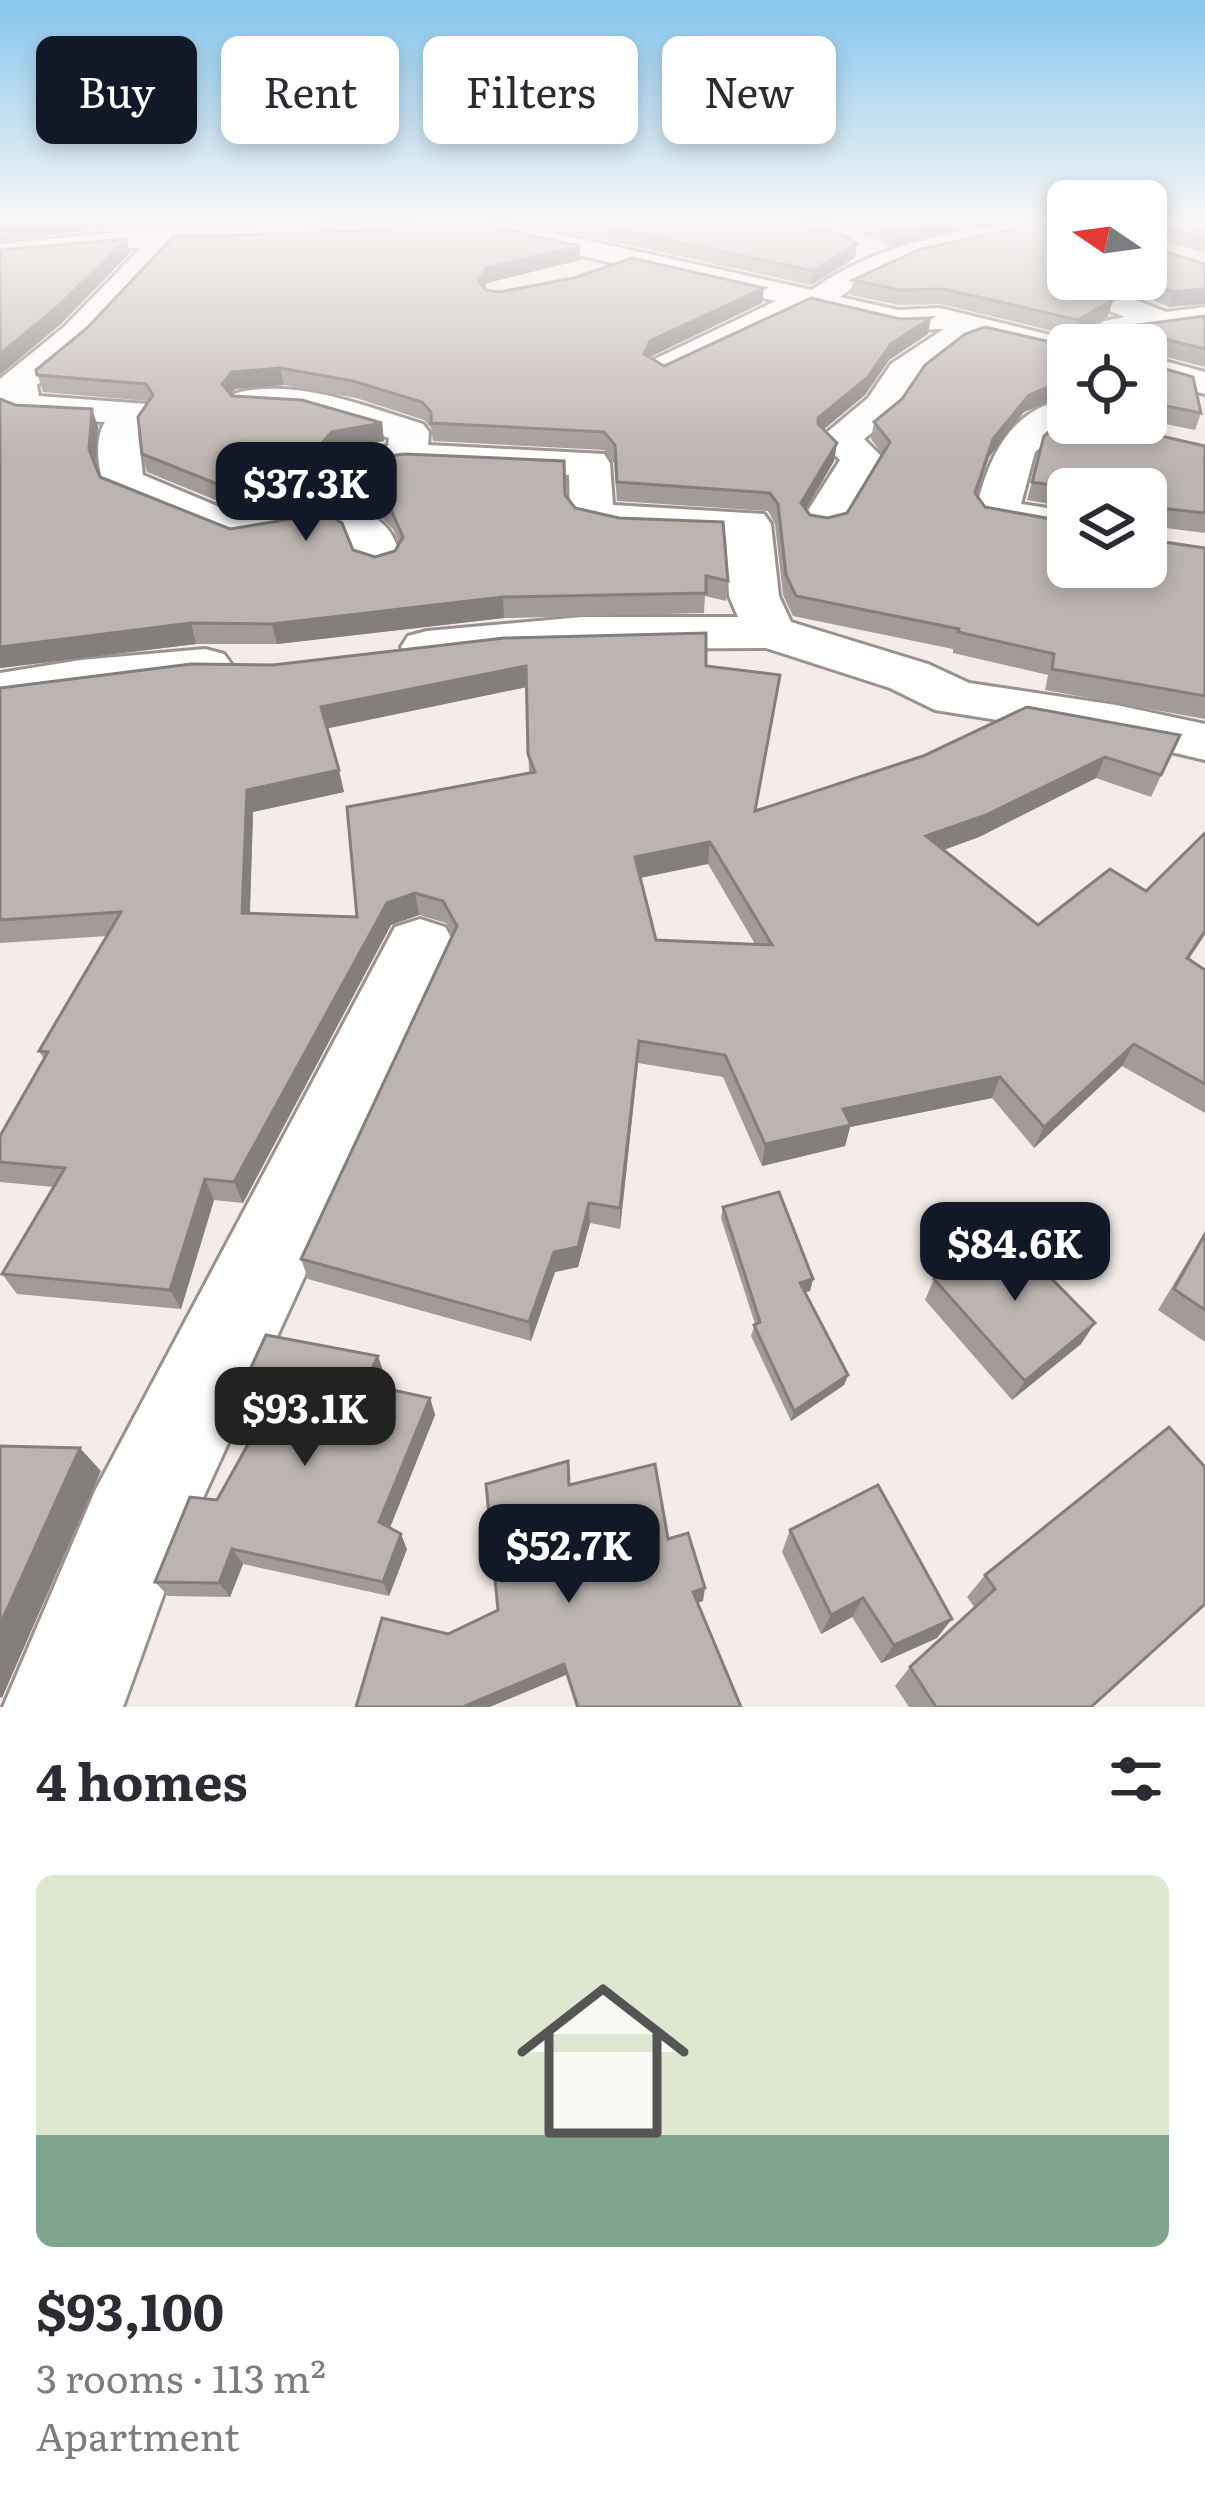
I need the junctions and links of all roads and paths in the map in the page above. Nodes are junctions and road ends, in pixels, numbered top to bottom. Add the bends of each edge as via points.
1 (106, 302) edge
2 (807, 302) edge
3 (824, 302) edge
4 (1113, 302) edge
5 (1205, 316) edge
6 (1162, 320) junction
7 (1139, 324) edge
8 (980, 327) junction
9 (1047, 344) edge
10 (941, 347) junction
11 (665, 367) edge
12 (1167, 373) edge
13 (1205, 383) edge
14 (9, 391) edge
15 (1047, 397) edge
16 (249, 401) edge
17 (1047, 425) edge
18 (407, 456) junction
19 (338, 512) junction
20 (824, 520) edge
21 (1047, 522) edge
22 (376, 558) edge
23 (770, 632) junction
24 (373, 654) edge
25 (258, 666) edge
26 (0, 690) edge
27 (1205, 742) edge
28 (420, 946) dead end
29 (63, 1707) edge

1 - 14 street
2 - 11 street
3 - 8 street via 898,320
4 - 6 street
5 - 6 street
6 - 7 street
8 - 9 street
8 - 10 street
10 - 15 street via 1019,375
10 - 20 street via 904,371 882,406 839,439 862,458
12 - 13 street
14 - 19 street via 21,407 134,412 118,432 122,482 236,530
16 - 18 street via 309,402 410,432
17 - 21 street via 1028,429 997,513
18 - 19 street via 353,462 326,491
18 - 23 street via 590,463 592,514 748,524 754,596
19 - 22 street via 370,533
23 - 24 street via 582,633
23 - 27 street via 955,698
25 - 26 street via 197,664
28 - 29 street via 133,1529

